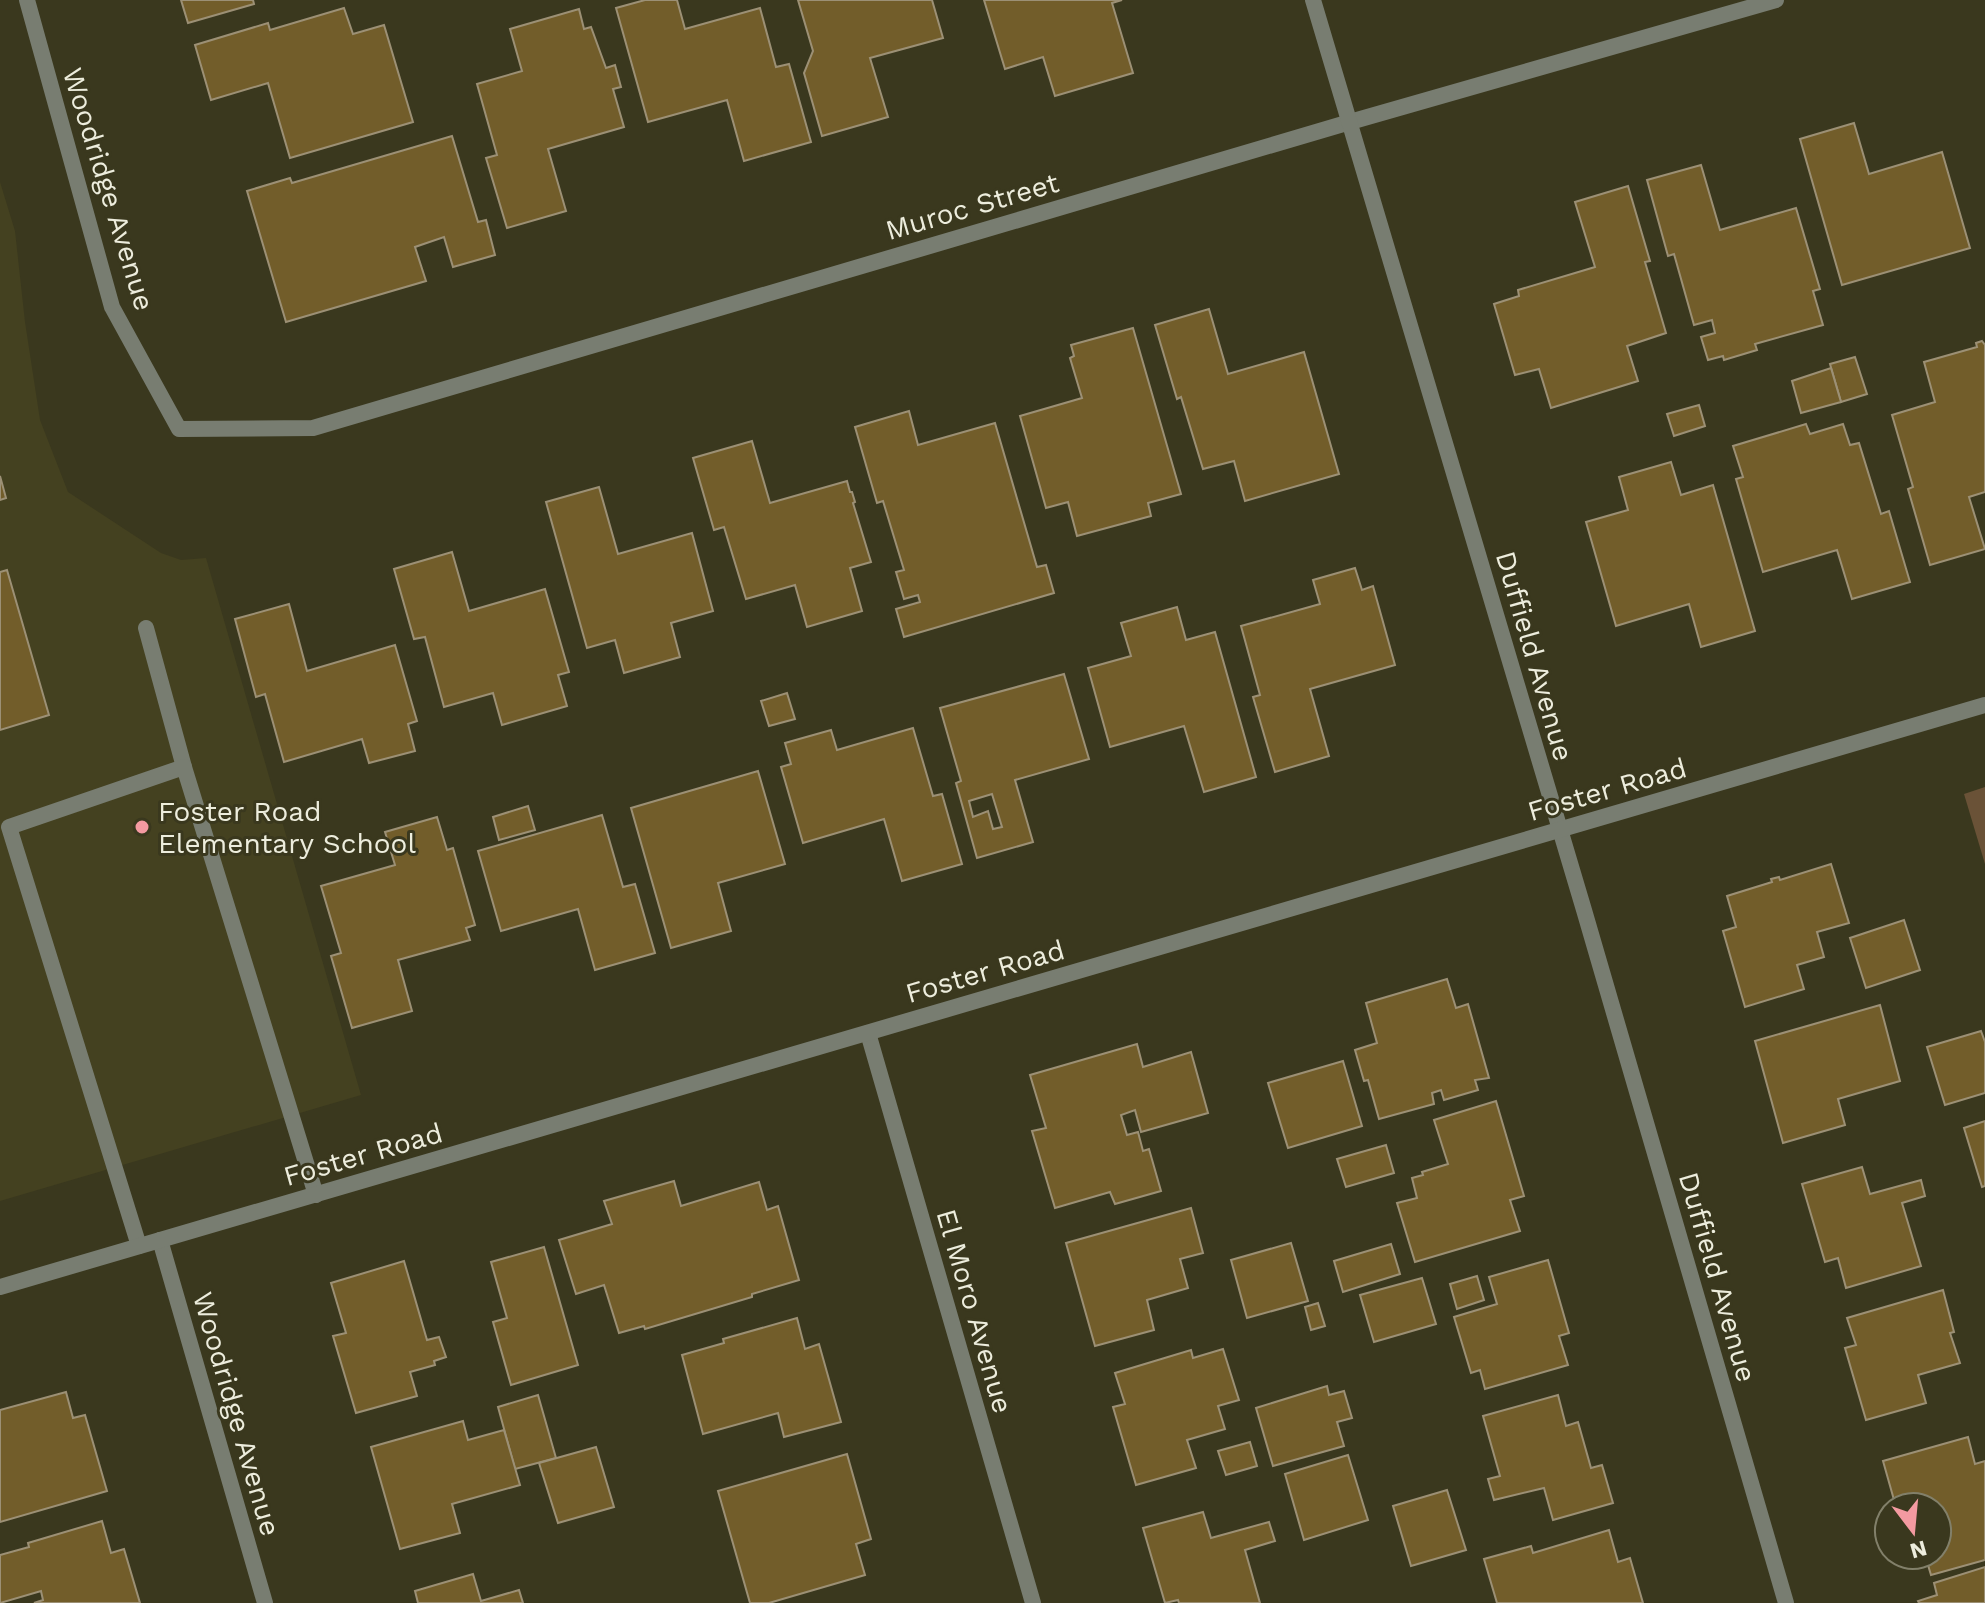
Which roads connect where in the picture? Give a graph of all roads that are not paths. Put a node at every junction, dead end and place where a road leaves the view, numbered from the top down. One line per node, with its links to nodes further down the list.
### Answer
1 (27, 0): 5 (street, Woodridge Avenue)
2 (1313, 0): 4 (street, Duffield Avenue)
3 (1776, 0): 4 (street, Muroc Street)
4 (1350, 122): 5 (street, Muroc Street); 9 (street, Duffield Avenue)
5 (179, 429)
6 (146, 628): 8 (street)
7 (1985, 705): 9 (street, Foster Road)
8 (184, 767): 11 (street); 13 (street)
9 (1559, 830): 10 (street, Foster Road); 17 (street, Duffield Avenue)
10 (868, 1033): 11 (street, Foster Road); 16 (street, El Moro Avenue)
11 (316, 1195): 12 (street, Foster Road)
12 (160, 1240): 13 (street, Foster Road); 15 (street, Woodridge Avenue)
13 (139, 1246): 14 (street, Foster Road)
14 (0, 1287)
15 (265, 1603)
16 (1033, 1603)
17 (1786, 1603)

